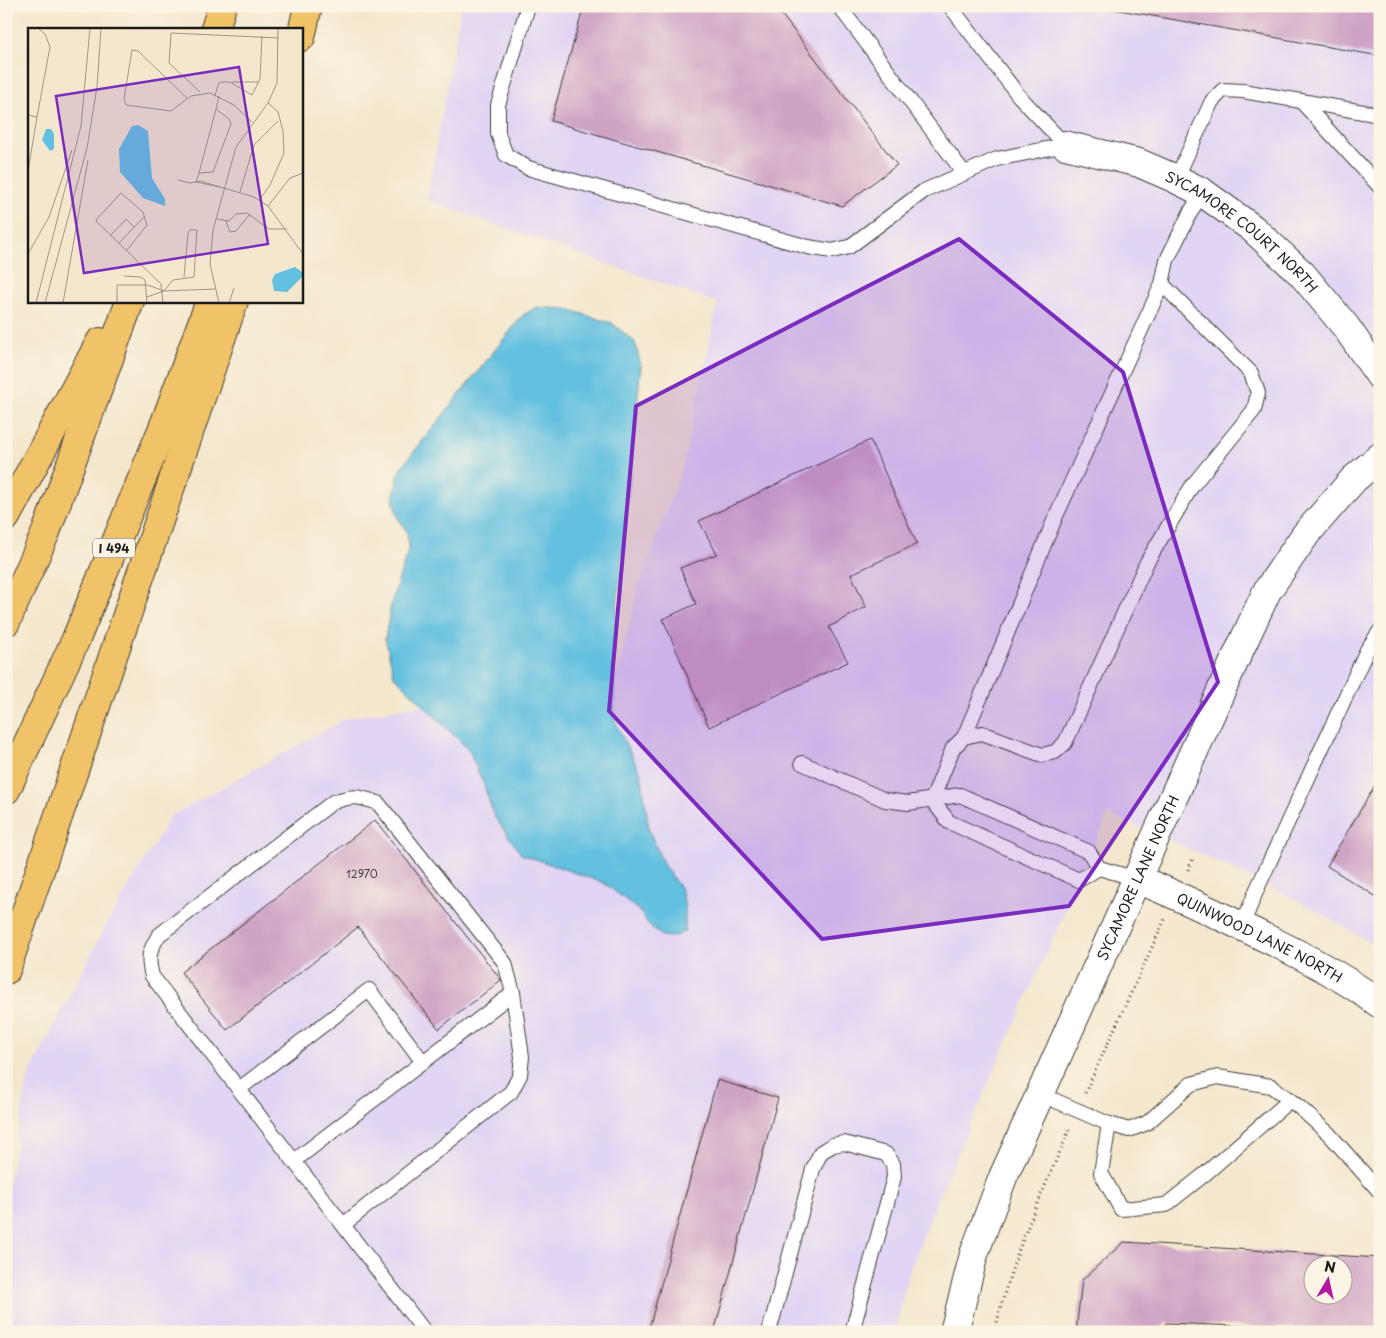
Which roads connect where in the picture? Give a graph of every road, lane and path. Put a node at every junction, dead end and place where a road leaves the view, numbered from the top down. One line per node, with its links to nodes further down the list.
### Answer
1 (222, 6): 6 (highway)
2 (307, 6): 7 (highway); 8 (highway)
3 (528, 6): 12 (lane)
4 (839, 6): 12 (lane)
5 (950, 6): 11 (lane)
6 (215, 28)
7 (299, 28)
8 (302, 32)
9 (1301, 101): 10 (lane); 13 (lane); 14 (lane)
10 (1380, 115)
11 (1065, 145): 12 (lane); 13 (street, SYCAMORE COURT NORTH)
12 (964, 173)
13 (1176, 179): 15 (street, SYCAMORE COURT NORTH)
14 (1380, 187)
15 (1202, 192): 16 (lane); 21 (street, SYCAMORE COURT NORTH)
16 (1162, 284): 26 (lane); 26 (lane)
17 (121, 302): 23 (highway)
18 (130, 302): 24 (highway)
19 (210, 302): 28 (highway, I 494)
20 (234, 302): 33 (highway)
21 (1380, 376)
22 (1380, 457): 31 (street, SYCAMORE LANE NORTH)
23 (6, 517)
24 (6, 622)
25 (1380, 631): 32 (lane)
26 (964, 737): 29 (lane)
27 (802, 763): 29 (lane)
28 (6, 790)
29 (932, 800): 30 (lane); 30 (lane)
30 (1099, 868): 31 (lane)
31 (1137, 879): 32 (street, QUINWOOD LANE NORTH); 38 (street, SYCAMORE LANE NORTH)
32 (1242, 926): 35 (street, QUINWOOD LANE NORTH)
33 (6, 970)
34 (513, 993): 36 (lane); 37 (lane); 43 (lane)
35 (1379, 1003)
36 (423, 1062): 37 (lane); 41 (lane)
37 (239, 1089): 41 (lane)
38 (1040, 1094): 40 (lane); 47 (street, SYCAMORE LANE NORTH)
39 (1290, 1100): 40 (lane); 40 (lane); 42 (lane)
40 (1109, 1124)
41 (294, 1161): 43 (lane)
42 (1380, 1192)
43 (343, 1225): 44 (lane)
44 (425, 1332)
45 (769, 1332): 46 (lane)
46 (852, 1332)
47 (954, 1332)

